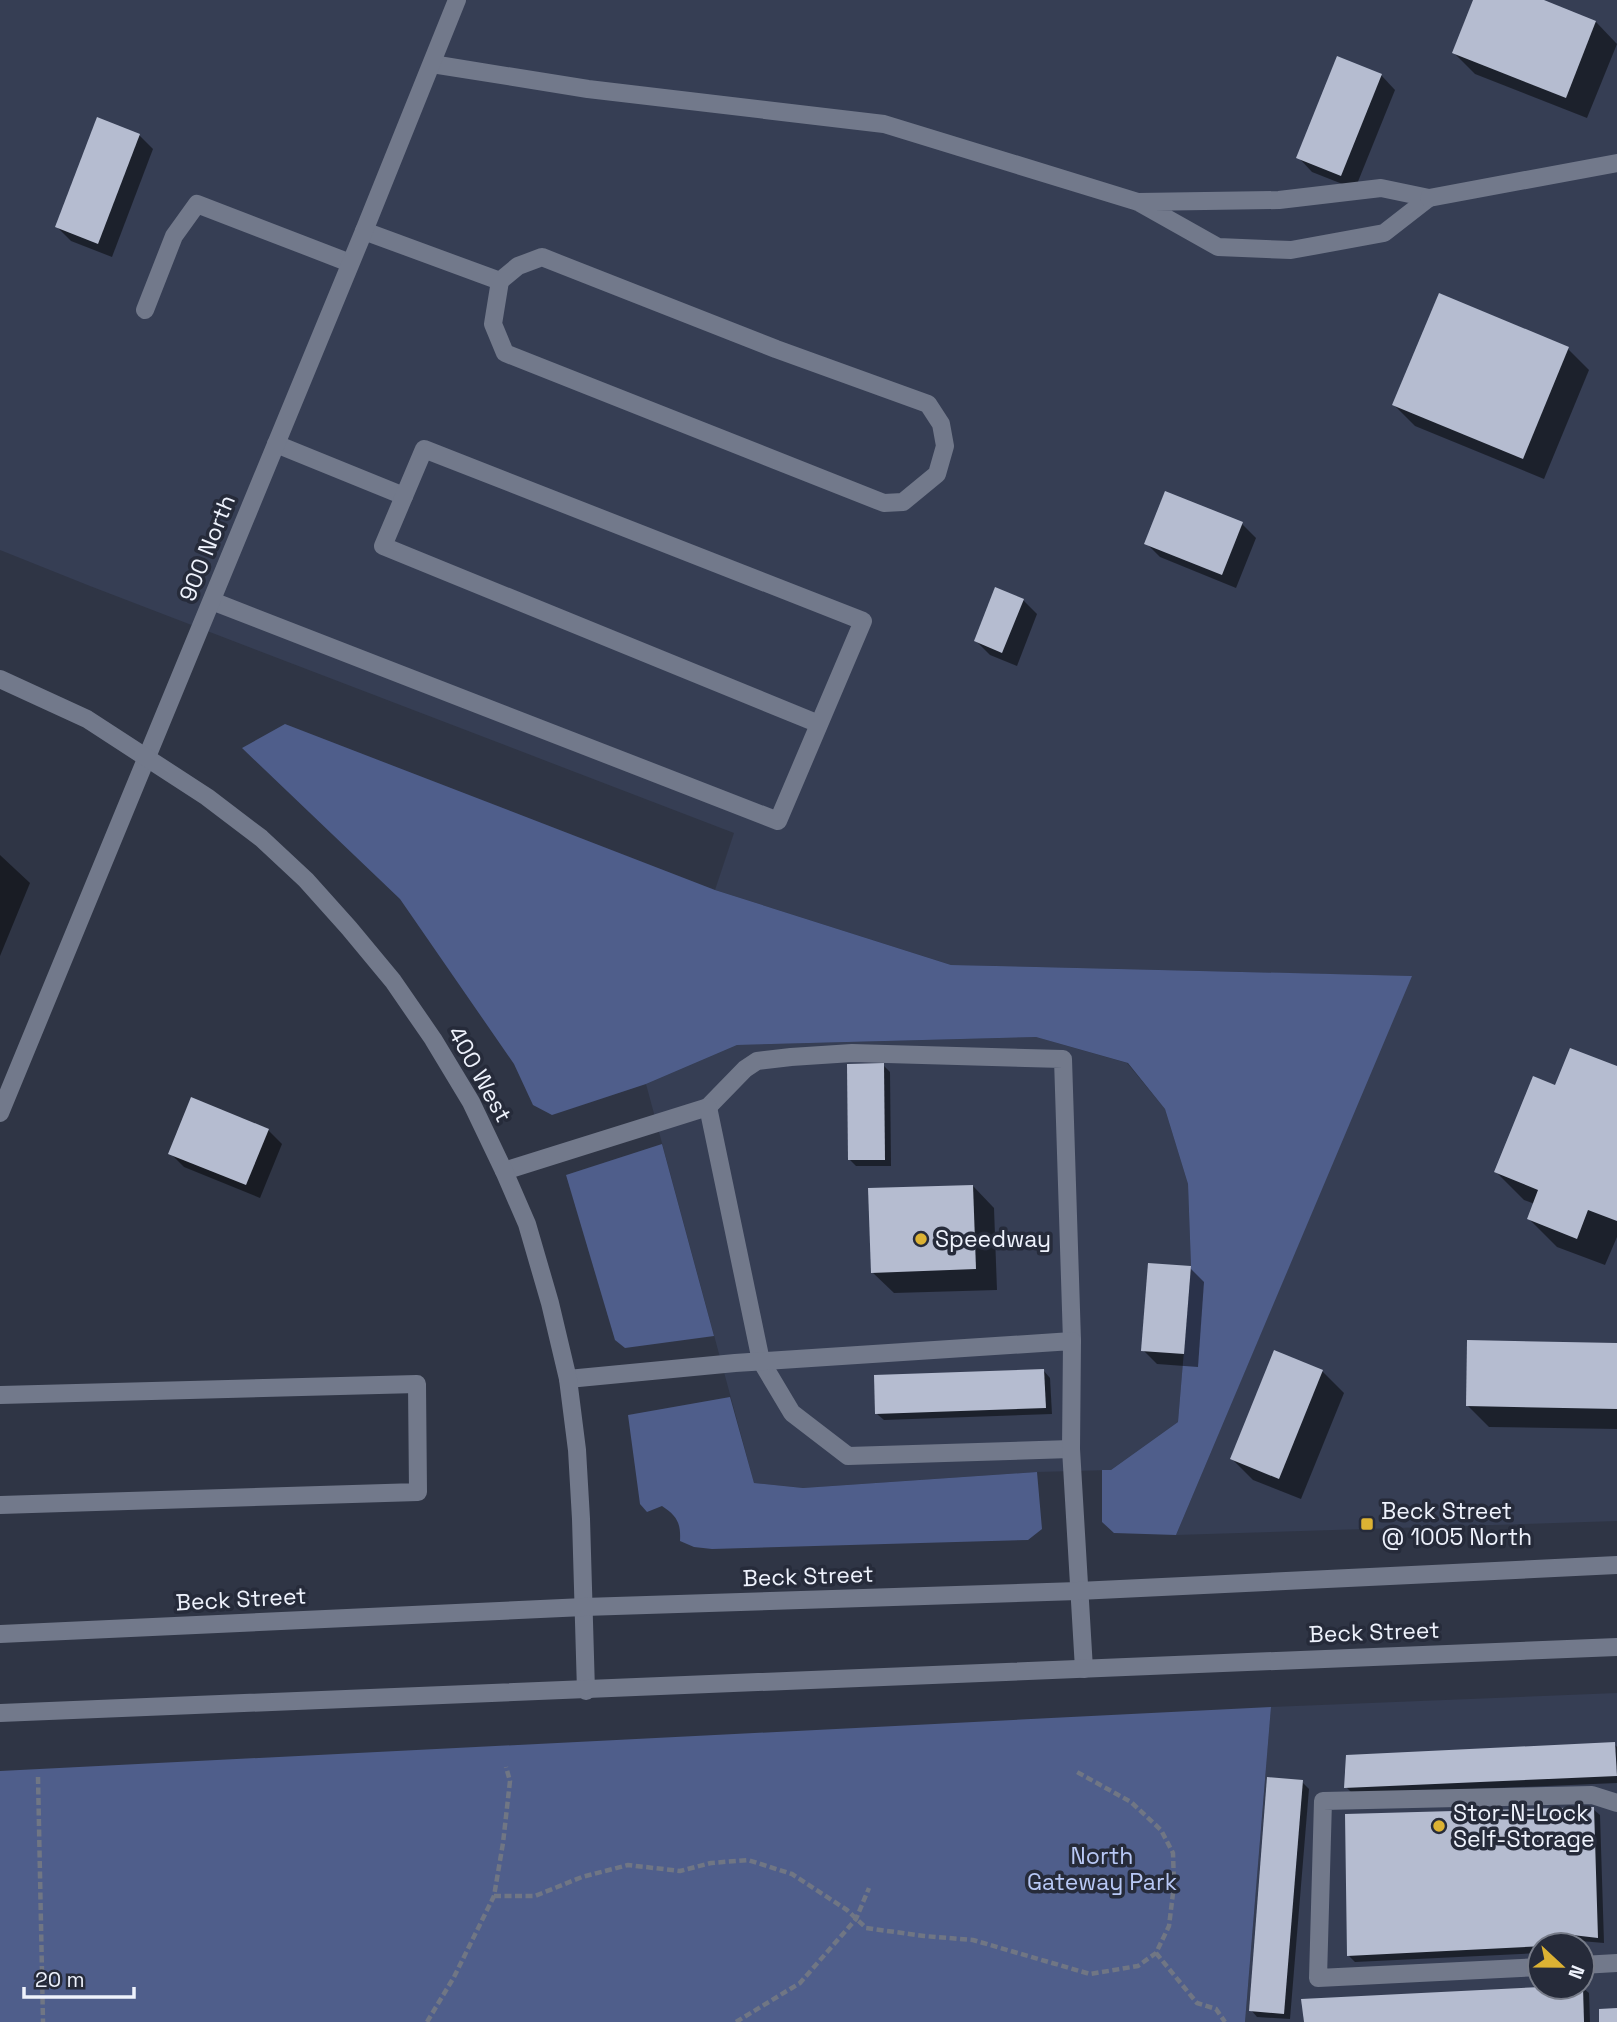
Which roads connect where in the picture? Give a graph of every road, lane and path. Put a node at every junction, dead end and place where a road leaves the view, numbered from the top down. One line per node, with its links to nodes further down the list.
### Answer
1 (457, 0): 2 (main road, 900 North)
2 (432, 64): 5 (main road); 6 (main road, 900 North)
3 (1617, 163): 4 (main road)
4 (1429, 198): 5 (main road); 5 (main road)
5 (1138, 202)
6 (364, 231): 7 (main road, 900 North); 8 (main road)
7 (350, 263): 9 (main road); 10 (main road, 900 North)
8 (500, 281): 8 (main road)
9 (145, 310)
10 (276, 444): 11 (main road); 12 (main road, 900 North)
11 (404, 496): 14 (main road); 14 (main road)
12 (212, 601): 14 (main road); 15 (main road, 900 North)
13 (0, 679): 15 (main road, 400 West)
14 (819, 724)
15 (147, 757): 17 (main road, 900 North); 18 (main road, 400 West)
16 (708, 1107): 18 (main road); 19 (main road); 20 (main road)
17 (0, 1113)
18 (504, 1171): 21 (main road, 400 West)
19 (1072, 1341): 20 (main road); 23 (main road)
20 (761, 1361): 21 (main road); 23 (main road)
21 (568, 1379): 27 (main road, 400 West)
22 (0, 1395): 24 (main road)
23 (1071, 1448): 26 (main road)
24 (0, 1505)
25 (1617, 1565): 26 (main road, Beck Street)
26 (1078, 1591): 27 (main road, Beck Street); 30 (main road)
27 (584, 1607): 28 (main road, Beck Street); 31 (main road, 400 West)
28 (0, 1634)
29 (1617, 1647): 30 (main road, Beck Street)
30 (1084, 1669): 31 (main road, Beck Street)
31 (586, 1691): 32 (main road, Beck Street)
32 (0, 1713)
33 (506, 1767): 38 (path)
34 (1077, 1772): 40 (path)
35 (38, 1777): 44 (path)
36 (1617, 1803): 43 (main road)
37 (869, 1888): 39 (path)
38 (494, 1896): 39 (path); 45 (path)
39 (856, 1919): 40 (path); 46 (path)
40 (1156, 1953): 47 (path)
41 (1617, 1963): 42 (main road)
42 (1596, 1964)
43 (1526, 1968)
44 (43, 2022)
45 (427, 2022)
46 (736, 2022)
47 (1225, 2022)

